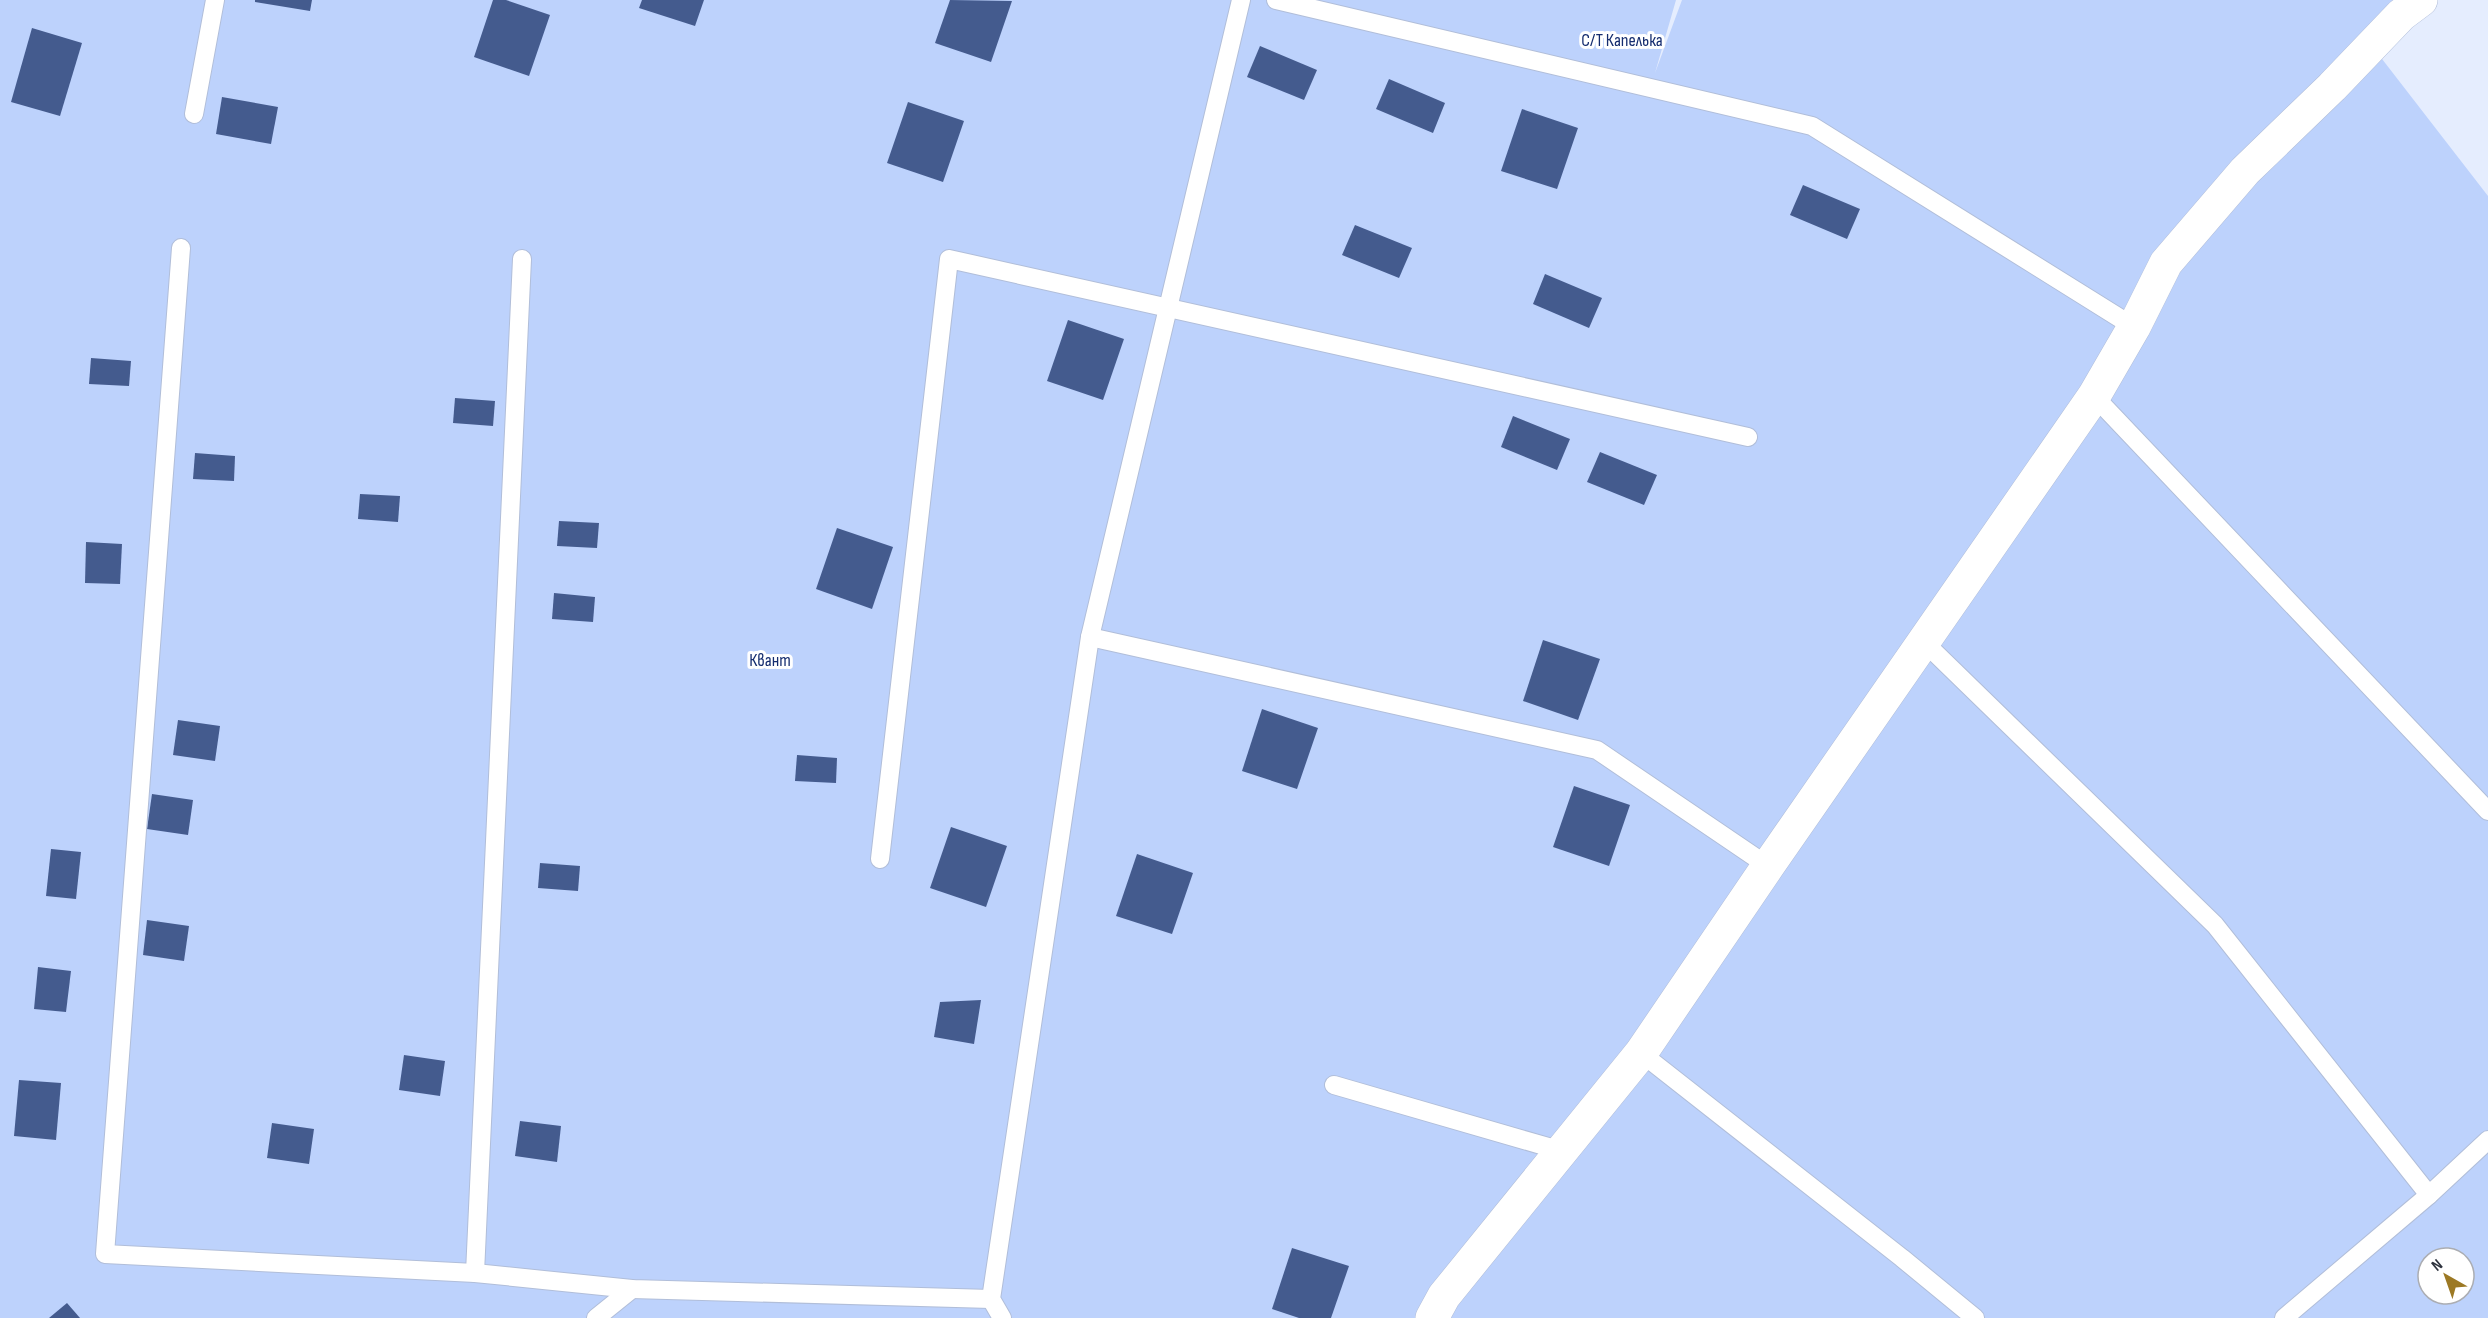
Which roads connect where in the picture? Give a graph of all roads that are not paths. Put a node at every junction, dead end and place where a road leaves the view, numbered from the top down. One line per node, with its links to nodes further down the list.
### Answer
1 (215, 0): 5 (lane)
2 (1241, 0): 8 (lane)
3 (1276, 0): 9 (lane)
4 (2421, 0): 9 (street)
5 (194, 114)
6 (181, 248): 22 (lane)
7 (522, 259): 22 (lane)
8 (1168, 307): 11 (lane); 12 (lane); 15 (lane)
9 (2134, 327): 10 (street)
10 (2094, 396): 13 (street); 14 (lane)
11 (1748, 437)
12 (1090, 637): 16 (lane); 24 (lane)
13 (1924, 642): 16 (street); 21 (lane)
14 (2488, 811)
15 (880, 859)
16 (1768, 866): 17 (street)
17 (1641, 1053): 20 (street); 28 (lane)
18 (1334, 1084): 20 (lane)
19 (2488, 1140): 21 (lane)
20 (1562, 1151): 27 (street)
21 (2429, 1195): 29 (lane)
22 (475, 1273): 23 (lane)
23 (632, 1289): 24 (lane); 25 (lane)
24 (991, 1299): 26 (lane)
25 (596, 1318)
26 (1002, 1318)
27 (1432, 1318)
28 (1975, 1318)
29 (2284, 1318)

